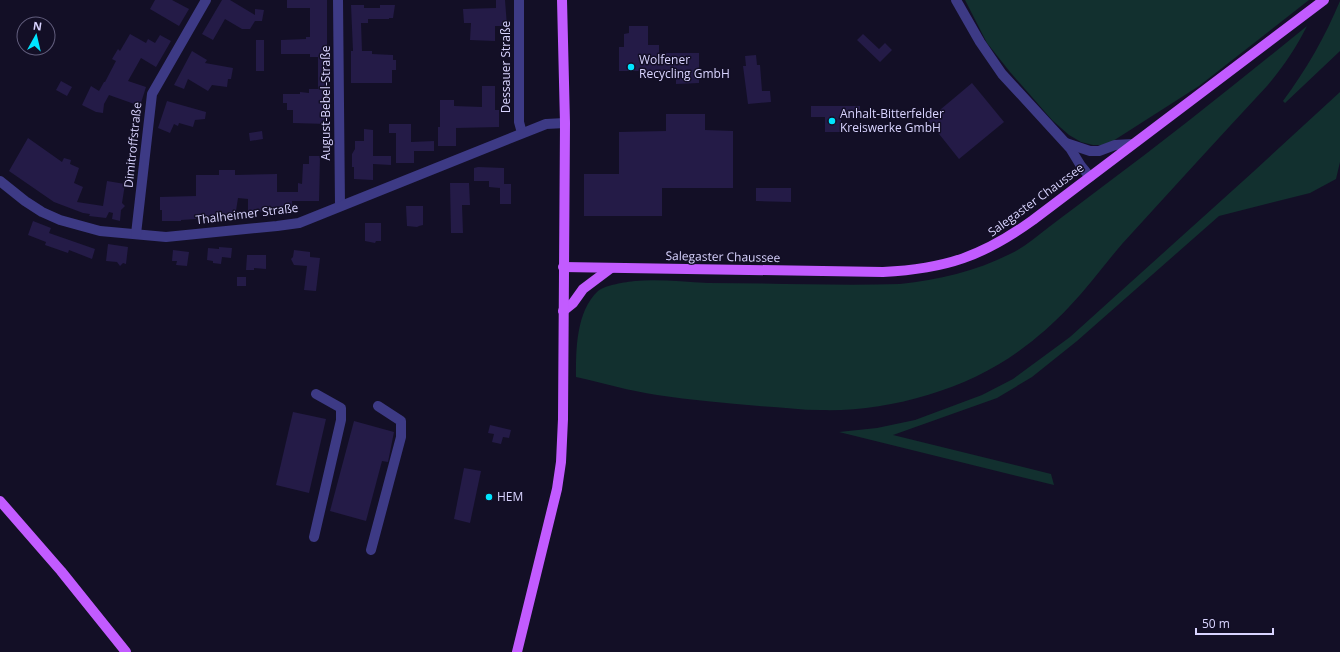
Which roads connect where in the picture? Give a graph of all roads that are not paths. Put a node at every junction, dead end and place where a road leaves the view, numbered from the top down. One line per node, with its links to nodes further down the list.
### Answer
1 (206, 0): 14 (street, Dimitroffstraße)
2 (338, 0): 13 (street, August-Bebel-Straße)
3 (519, 0): 8 (street, Dessauer Straße)
4 (562, 0): 7 (main road)
5 (956, 0): 9 (street)
6 (1324, 0): 10 (main road, Salegaster Chaussee)
7 (565, 123): 8 (street, Thalheimer Straße); 15 (main road)
8 (522, 133): 13 (street, Thalheimer Straße)
9 (1065, 142): 10 (street); 11 (street)
10 (1132, 144): 11 (main road, Salegaster Chaussee)
11 (1090, 177): 16 (main road, Salegaster Chaussee)
12 (0, 182): 14 (street, Thalheimer Straße)
13 (340, 206): 14 (street, Thalheimer Straße)
14 (136, 234)
15 (564, 268): 16 (main road, Salegaster Chaussee); 17 (main road)
16 (611, 268): 17 (main road)
17 (563, 310): 24 (main road)
18 (316, 394): 21 (street)
19 (378, 406): 22 (street)
20 (0, 501): 23 (main road)
21 (314, 537)
22 (371, 550)
23 (126, 652)
24 (517, 652)

